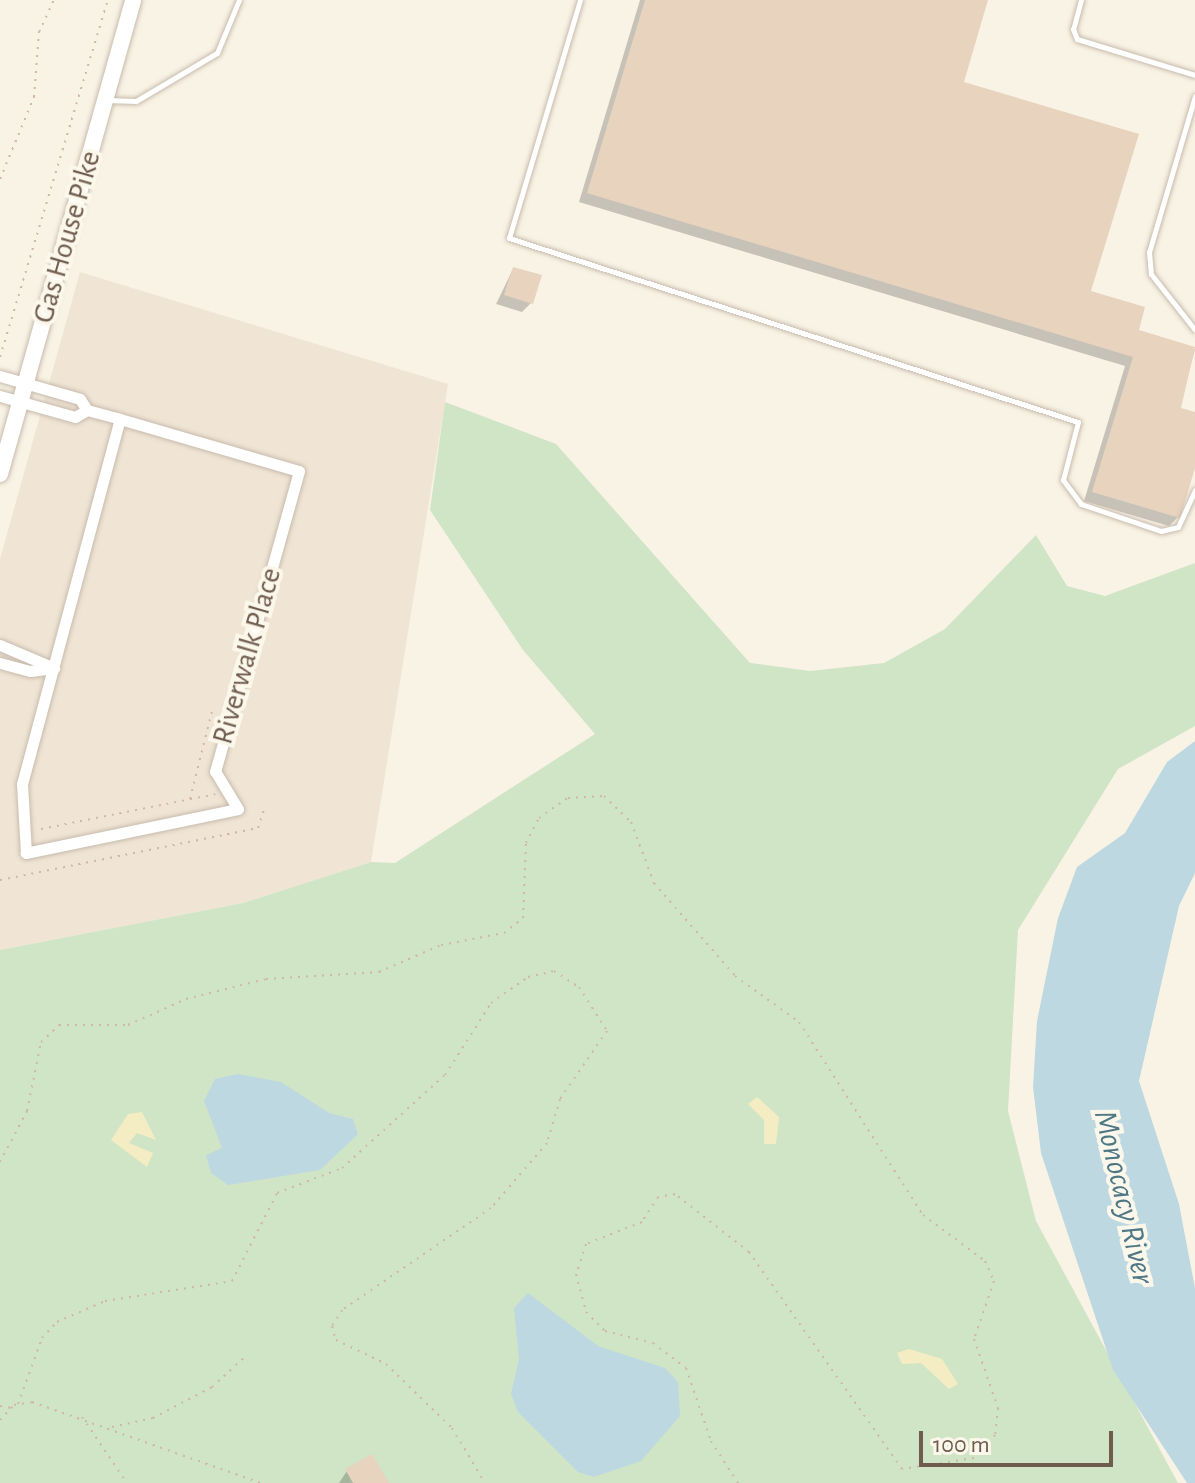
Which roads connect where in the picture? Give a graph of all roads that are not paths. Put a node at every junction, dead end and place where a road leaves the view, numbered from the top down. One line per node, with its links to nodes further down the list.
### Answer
1 (133, 0): 7 (main road, Gas House Pike)
2 (239, 0): 7 (lane)
3 (580, 0): 16 (lane)
4 (1081, 0): 5 (lane)
5 (1195, 75)
6 (1195, 96): 8 (lane)
7 (106, 100): 10 (main road, Gas House Pike)
8 (1195, 330)
9 (0, 376): 10 (street, Riverwalk Place)
10 (25, 383): 12 (main road, Gas House Pike); 13 (street, Riverwalk Place)
11 (0, 396): 12 (street, Riverwalk Place)
12 (20, 402): 13 (street, Riverwalk Place); 15 (main road, Gas House Pike)
13 (87, 410): 14 (street, Riverwalk Place)
14 (120, 419): 19 (street, Riverwalk Place); 19 (street, Riverwalk Place)
15 (0, 474)
16 (1195, 490)
17 (0, 645): 19 (street)
18 (0, 663): 19 (street)
19 (54, 668)

